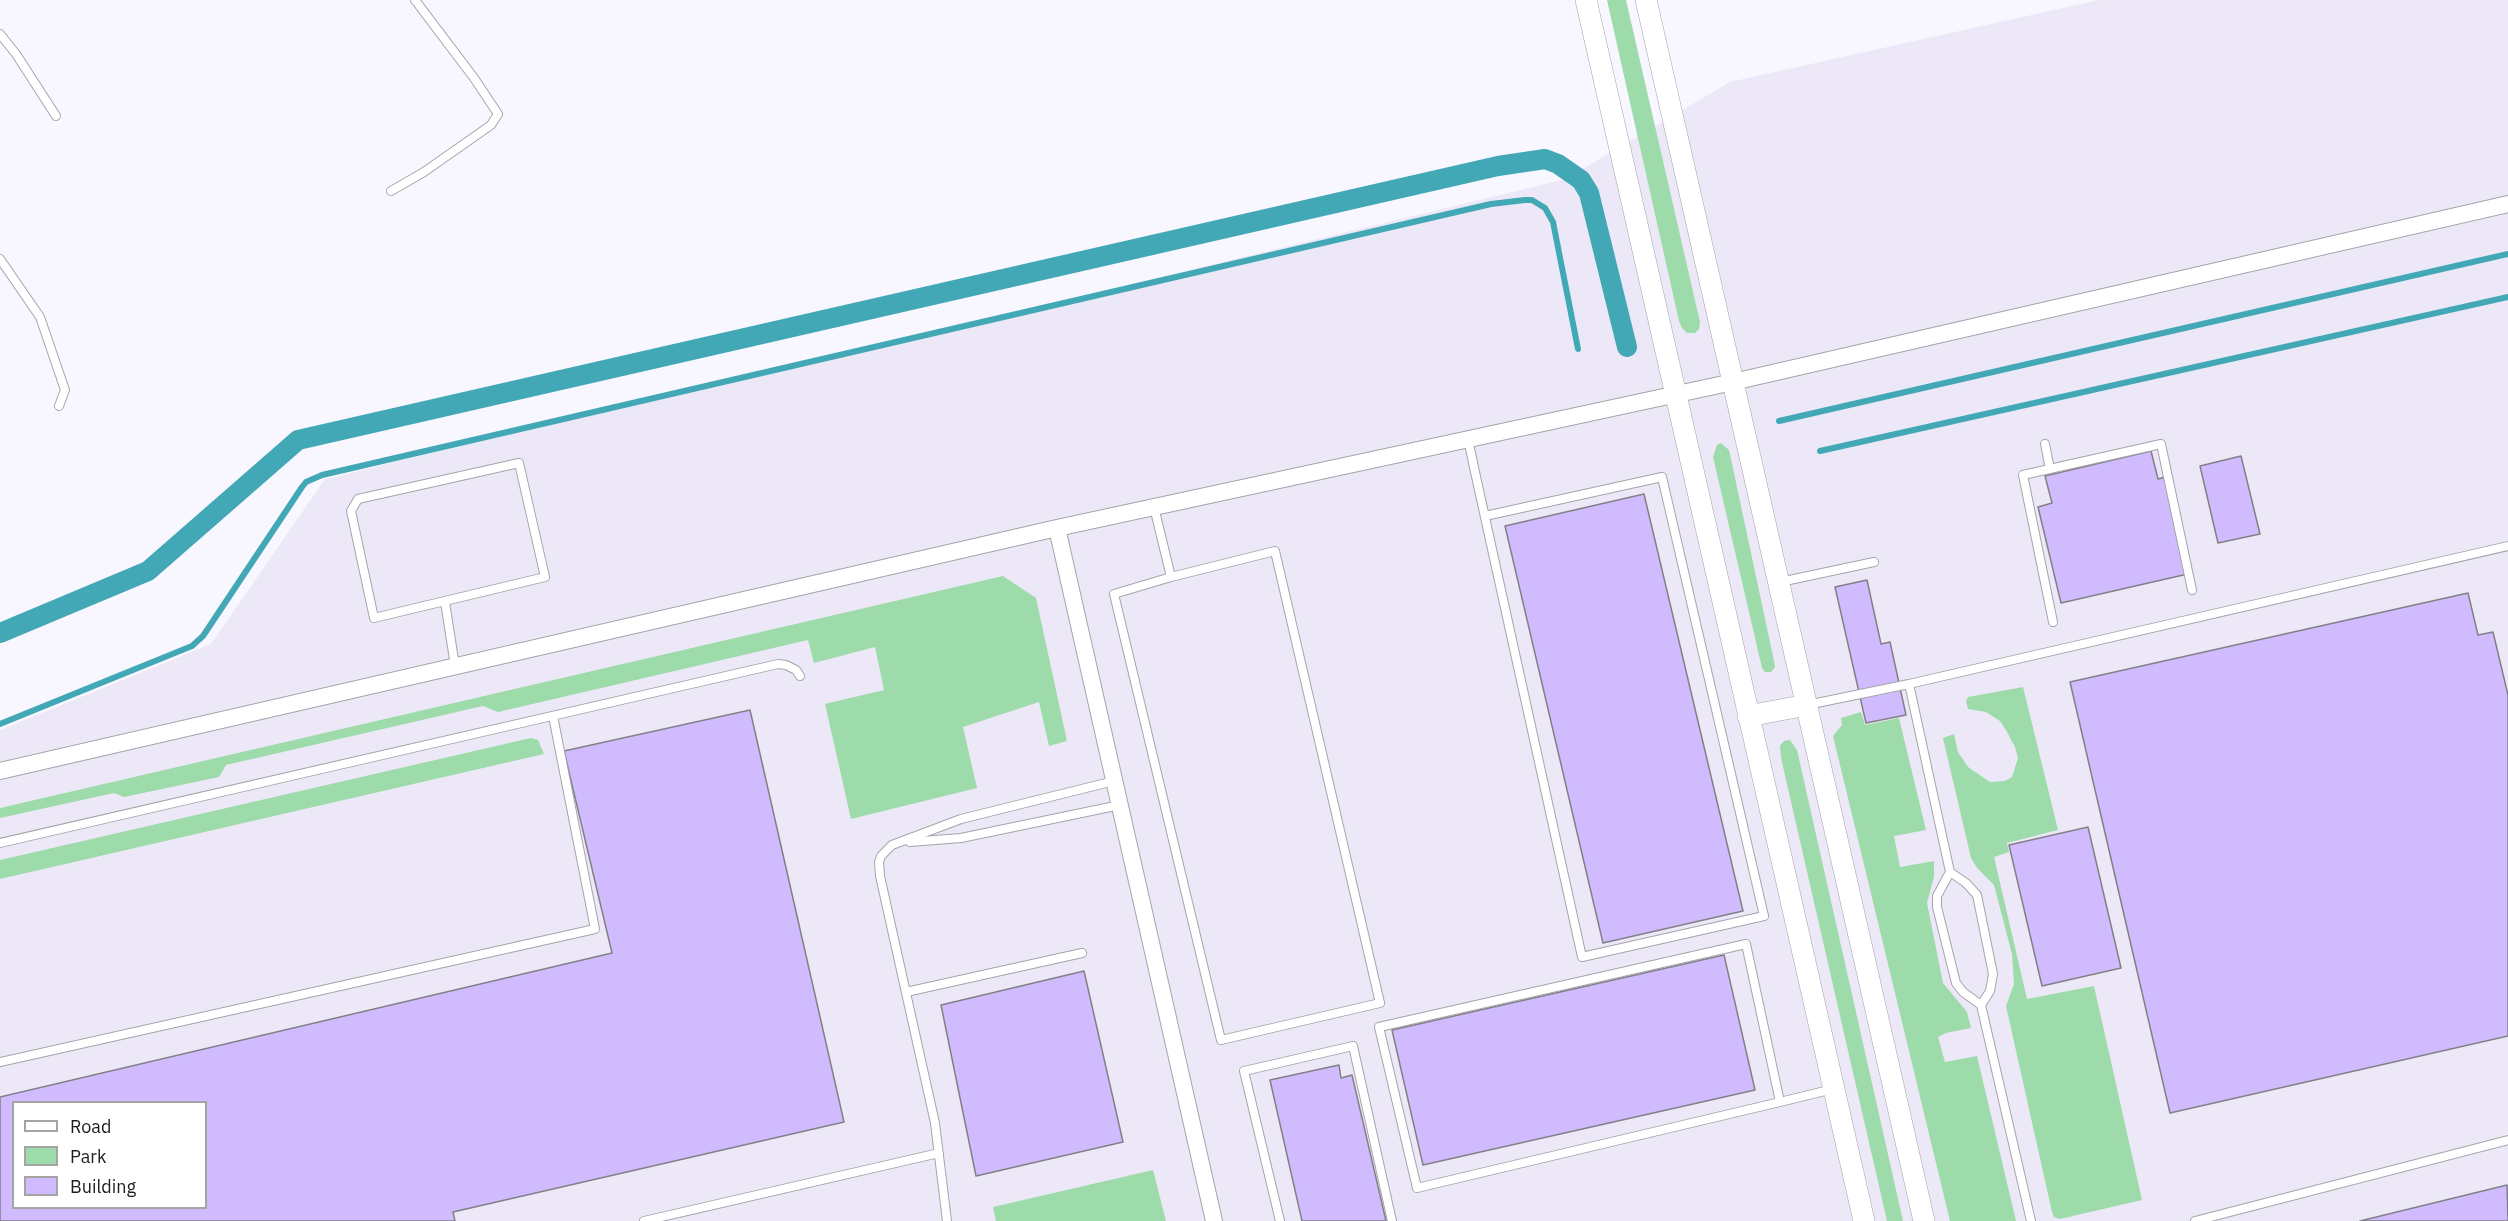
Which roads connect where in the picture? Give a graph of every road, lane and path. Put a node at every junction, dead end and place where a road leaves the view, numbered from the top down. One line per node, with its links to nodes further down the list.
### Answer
1 (415, 0): 6 (lane)
2 (1586, 0): 10 (street)
3 (1646, 0): 9 (street)
4 (0, 34): 5 (lane)
5 (56, 116)
6 (391, 191)
7 (2508, 204): 9 (street)
8 (0, 259): 11 (lane)
9 (1733, 382): 10 (street); 21 (street)
10 (1674, 394): 12 (street); 30 (street)
11 (60, 406)
12 (1468, 439): 15 (street); 16 (lane)
13 (2045, 444): 14 (lane)
14 (2050, 469): 22 (lane); 24 (lane)
15 (1154, 507): 17 (street); 20 (lane)
16 (1485, 516): 16 (lane)
17 (1057, 528): 25 (street); 32 (street)
18 (2508, 546): 27 (lane)
19 (1874, 562): 21 (lane)
20 (1171, 577): 20 (lane)
21 (1779, 583): 28 (street)
22 (2192, 590)
23 (445, 602): 23 (lane); 25 (lane)
24 (2053, 622)
25 (455, 666): 31 (street)
26 (800, 676): 29 (lane)
27 (1909, 684): 28 (lane); 36 (lane)
28 (1807, 705): 30 (street); 51 (street)
29 (553, 716): 34 (lane); 40 (lane)
30 (1748, 716): 41 (street)
31 (0, 771)
32 (1114, 781): 33 (street); 35 (lane)
33 (1120, 805): 35 (lane); 47 (street)
34 (0, 843)
35 (898, 843): 38 (lane)
36 (1950, 872): 39 (lane); 39 (lane)
37 (1082, 953): 38 (lane)
38 (906, 992): 44 (lane)
39 (1981, 1005): 52 (lane)
40 (0, 1062)
41 (1834, 1089): 42 (lane); 50 (street)
42 (1780, 1102): 42 (lane)
43 (2508, 1140): 53 (lane)
44 (939, 1154): 45 (lane); 46 (lane)
45 (644, 1221)
46 (947, 1221)
47 (1214, 1221)
48 (1280, 1221): 49 (lane)
49 (1392, 1221)
50 (1864, 1221)
51 (1924, 1221)
52 (2031, 1221)
53 (2195, 1221)

